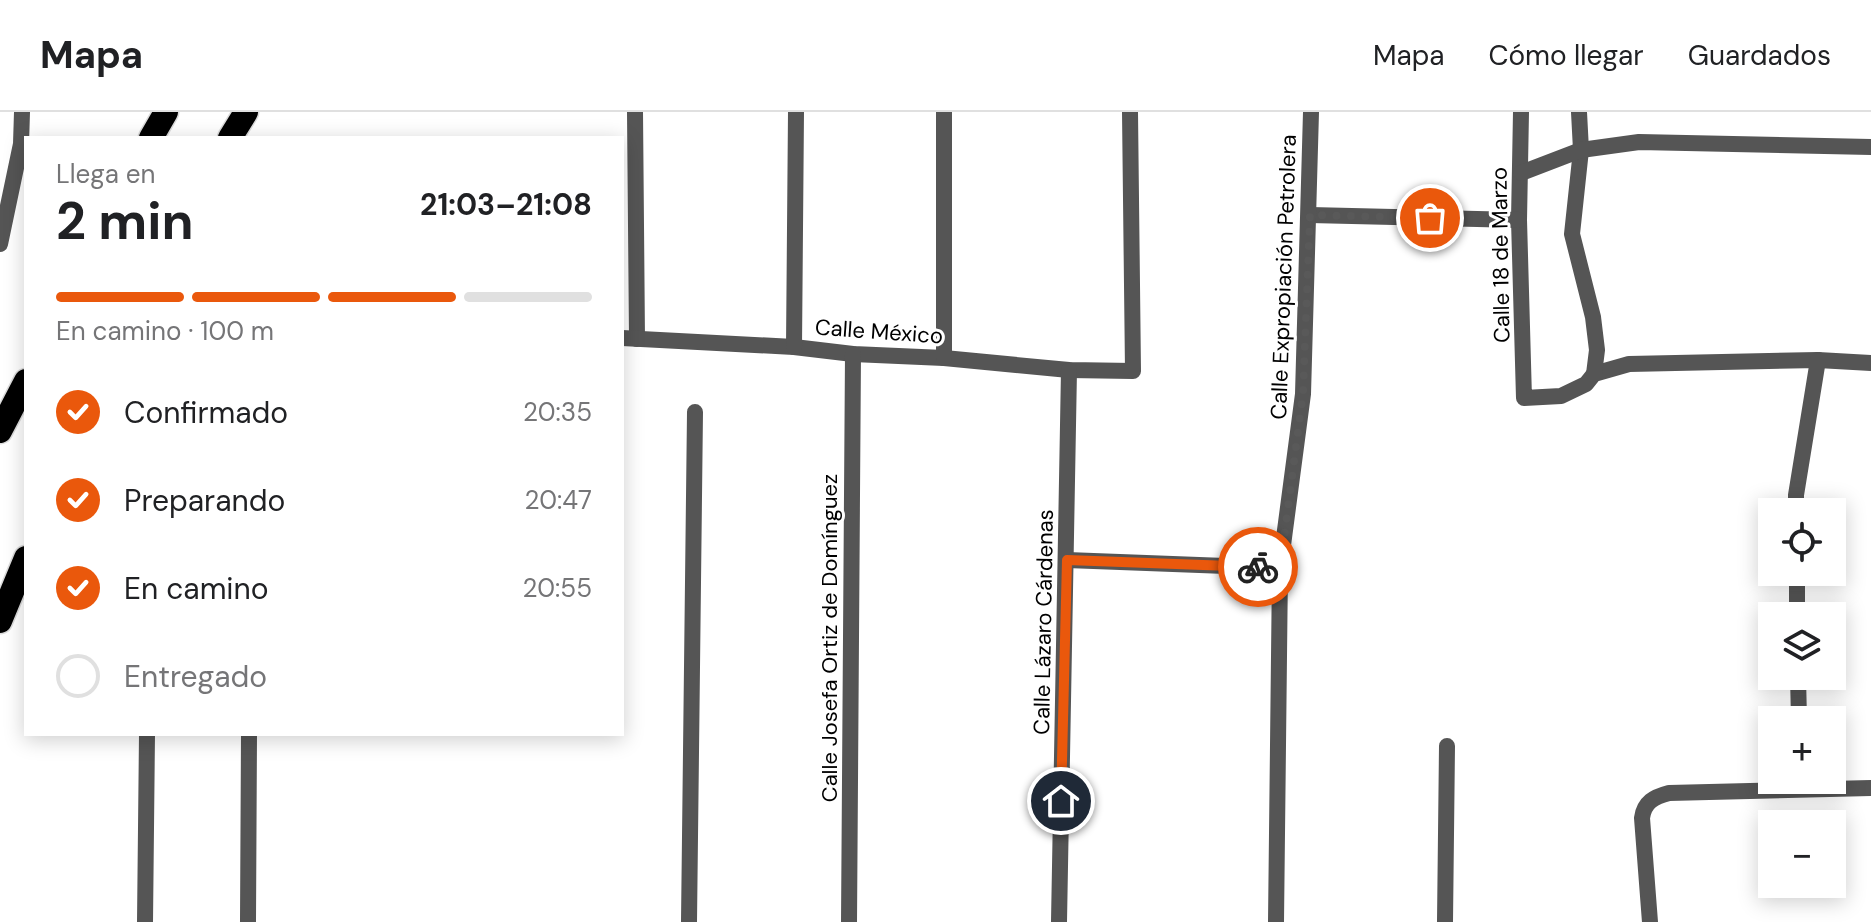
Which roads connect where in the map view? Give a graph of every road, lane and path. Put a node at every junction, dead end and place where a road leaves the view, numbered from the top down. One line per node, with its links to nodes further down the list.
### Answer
1 (22, 112): 18 (street)
2 (166, 112): 11 (highway)
3 (246, 112): 12 (highway)
4 (635, 112): 19 (street)
5 (796, 112): 20 (street)
6 (944, 112): 22 (street)
7 (1130, 112): 25 (street, Calle México)
8 (1311, 112): 16 (street, Calle Expropiación Petrolera)
9 (1521, 112): 15 (street, Calle 18 de Marzo)
10 (1579, 112): 14 (street)
11 (152, 136)
12 (231, 136)
13 (1871, 147): 14 (street)
14 (1581, 150): 15 (street); 26 (street)
15 (1521, 173): 17 (street, Calle 18 de Marzo)
16 (1310, 215): 17 (street); 33 (street, Calle Expropiación Petrolera)
17 (1519, 220): 26 (street, Calle 18 de Marzo)
18 (0, 244)
19 (630, 338): 20 (street, Calle México)
20 (794, 347): 21 (street, Calle México)
21 (853, 354): 22 (street, Calle México); 44 (street, Calle Josefa Ortiz de Domínguez)
22 (944, 358): 25 (street, Calle México)
23 (1818, 360): 24 (street); 26 (street); 30 (street)
24 (1871, 363)
25 (1069, 370): 31 (street, Calle Lázaro Cárdenas)
26 (1594, 374)
27 (24, 385): 29 (highway)
28 (695, 412): 43 (street)
29 (0, 431)
30 (1796, 498)
31 (1067, 560): 33 (street); 45 (street, Calle Lázaro Cárdenas)
32 (24, 563): 34 (highway)
33 (1280, 568): 46 (street, Calle Expropiación Petrolera)
34 (0, 621)
35 (147, 736): 41 (street)
36 (249, 736): 42 (street)
37 (1447, 746): 47 (street)
38 (1846, 787): 40 (street)
39 (1758, 788): 48 (street)
40 (1871, 788)
41 (145, 922)
42 (248, 922)
43 (689, 922)
44 (849, 922)
45 (1059, 922)
46 (1276, 922)
47 (1445, 922)
48 (1650, 922)

